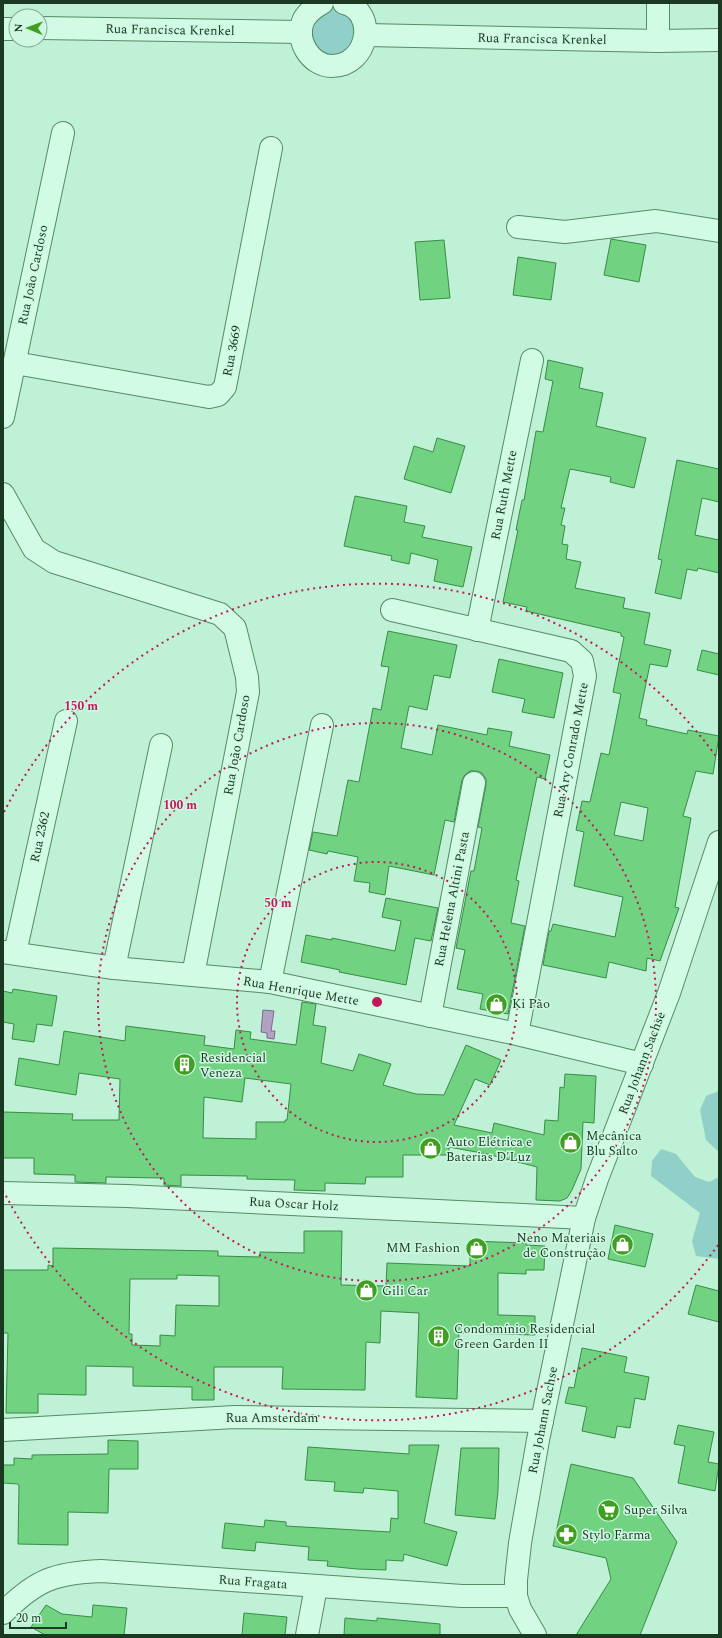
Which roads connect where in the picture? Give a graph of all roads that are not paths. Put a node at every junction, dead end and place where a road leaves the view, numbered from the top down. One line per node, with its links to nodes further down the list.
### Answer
1 (322, 3): 5 (street)
2 (344, 3): 6 (street)
3 (658, 3): 8 (street)
4 (48, 28): 5 (street, Rua Francisca Krenkel)
5 (301, 32): 6 (street)
6 (366, 35): 8 (street, Rua Francisca Krenkel)
7 (719, 40): 8 (street, Rua Francisca Krenkel)
8 (658, 41)
9 (64, 133): 14 (street, Rua João Cardoso)
10 (271, 148): 14 (street, Rua 3669)
11 (518, 227): 12 (street)
12 (719, 231)
13 (532, 360): 18 (street, Rua Ruth Mette)
14 (15, 363): 15 (street, Rua João Cardoso)
15 (3, 417)
16 (3, 494): 26 (street, Rua João Cardoso)
17 (392, 610): 18 (street, Rua Ary Conrado Mette)
18 (477, 630): 29 (street, Rua Ary Conrado Mette)
19 (66, 721): 24 (street, Rua 2362)
20 (322, 725): 27 (street)
21 (161, 745): 25 (street)
22 (474, 783): 28 (street, Rua Helena Altini Pasta)
23 (719, 842): 30 (street, Rua Johann Sachse)
24 (9, 953): 25 (street, Rua Henrique Mette)
25 (114, 968): 26 (street, Rua Henrique Mette)
26 (194, 975): 27 (street, Rua Henrique Mette)
27 (270, 982): 28 (street, Rua Henrique Mette)
28 (430, 1016): 29 (street, Rua Henrique Mette)
29 (516, 1034): 30 (street, Rua Henrique Mette)
30 (642, 1064): 32 (street, Rua Johann Sachse)
31 (3, 1193): 32 (street, Rua Oscar Holz)
32 (584, 1218): 33 (street, Rua Johann Sachse)
33 (542, 1421): 34 (street, Rua Amsterdam); 36 (street, Rua Johann Sachse)
34 (3, 1430)
35 (316, 1587): 36 (street, Rua Fragata); 37 (street, Rua Fragata); 38 (street)
36 (516, 1596): 39 (street, Rua Johann Sachse)
37 (3, 1612)
38 (307, 1635)
39 (535, 1635)

